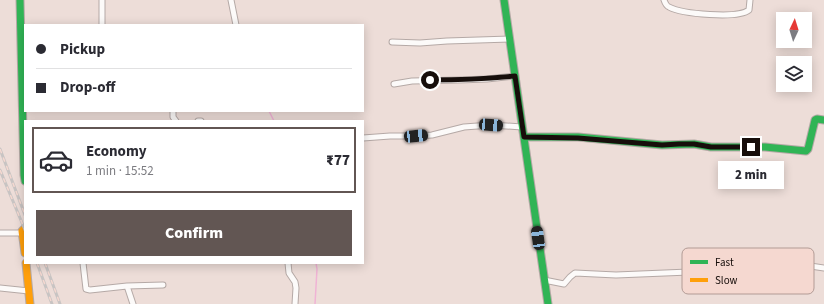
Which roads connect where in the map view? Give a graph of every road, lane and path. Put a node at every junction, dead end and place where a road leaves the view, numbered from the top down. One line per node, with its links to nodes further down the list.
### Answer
1 (20, 0): 10 (main road)
2 (102, 0): 7 (street)
3 (231, 0): 8 (street)
4 (504, 0): 9 (main road)
5 (664, 0): 6 (street)
6 (750, 0)
7 (102, 24)
8 (236, 24)
9 (510, 39): 11 (street); 12 (main road)
10 (23, 41): 14 (main road)
11 (392, 42)
12 (515, 76): 13 (street); 17 (main road)
13 (394, 84)
14 (24, 102)
15 (24, 120): 20 (main road)
16 (824, 120): 18 (main road)
17 (522, 127): 18 (main road); 19 (street)
18 (524, 137): 30 (main road)
19 (364, 138)
20 (24, 175)
21 (23, 230): 22 (street); 23 (main road)
22 (0, 232)
23 (24, 242)
24 (26, 264): 34 (main road)
25 (83, 264): 32 (street)
26 (288, 264): 37 (street)
27 (814, 267): 28 (street)
28 (824, 268)
29 (682, 272): 30 (street)
30 (544, 280): 38 (main road)
31 (163, 285): 32 (street)
32 (127, 286): 36 (street)
33 (0, 288): 34 (street)
34 (29, 291): 35 (main road)
35 (30, 304)
36 (133, 304)
37 (295, 304)
38 (548, 304)

